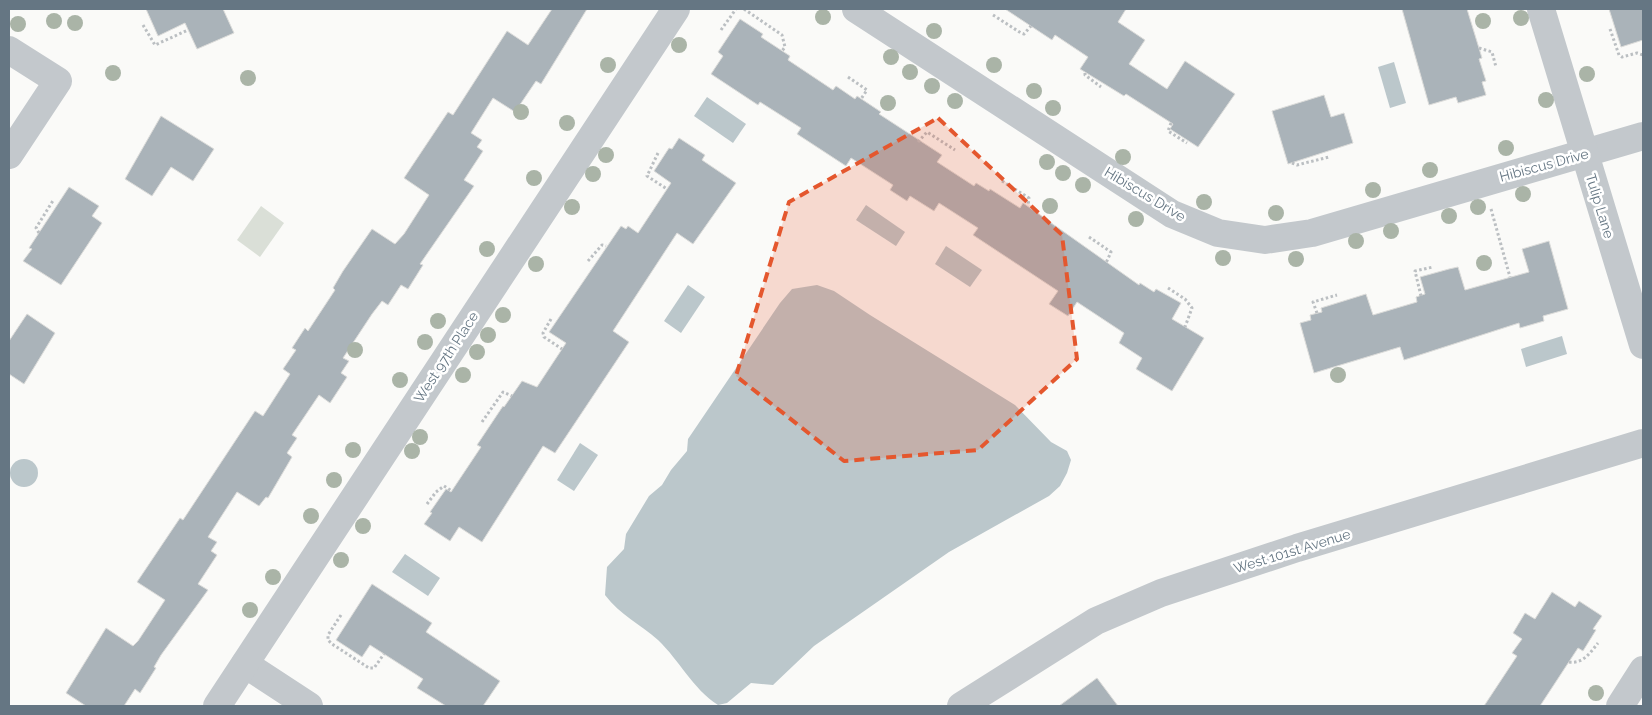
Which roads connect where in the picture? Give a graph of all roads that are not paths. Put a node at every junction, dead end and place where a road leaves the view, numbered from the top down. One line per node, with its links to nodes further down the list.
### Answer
1 (676, 9): 10 (street, West 97th Place)
2 (856, 9): 6 (street, Hibiscus Drive)
3 (1541, 9): 6 (street, Tulip Lane)
4 (9, 50): 7 (street)
5 (1643, 136): 6 (street, Hibiscus Drive)
6 (1584, 154): 8 (street, Tulip Lane)
7 (9, 155)
8 (1643, 345)
9 (1643, 443): 14 (street, West 101st Avenue)
10 (245, 664): 12 (street, West 97th Place); 13 (street)
11 (1643, 670): 15 (street)
12 (217, 706)
13 (309, 706)
14 (961, 706)
15 (1620, 706)

